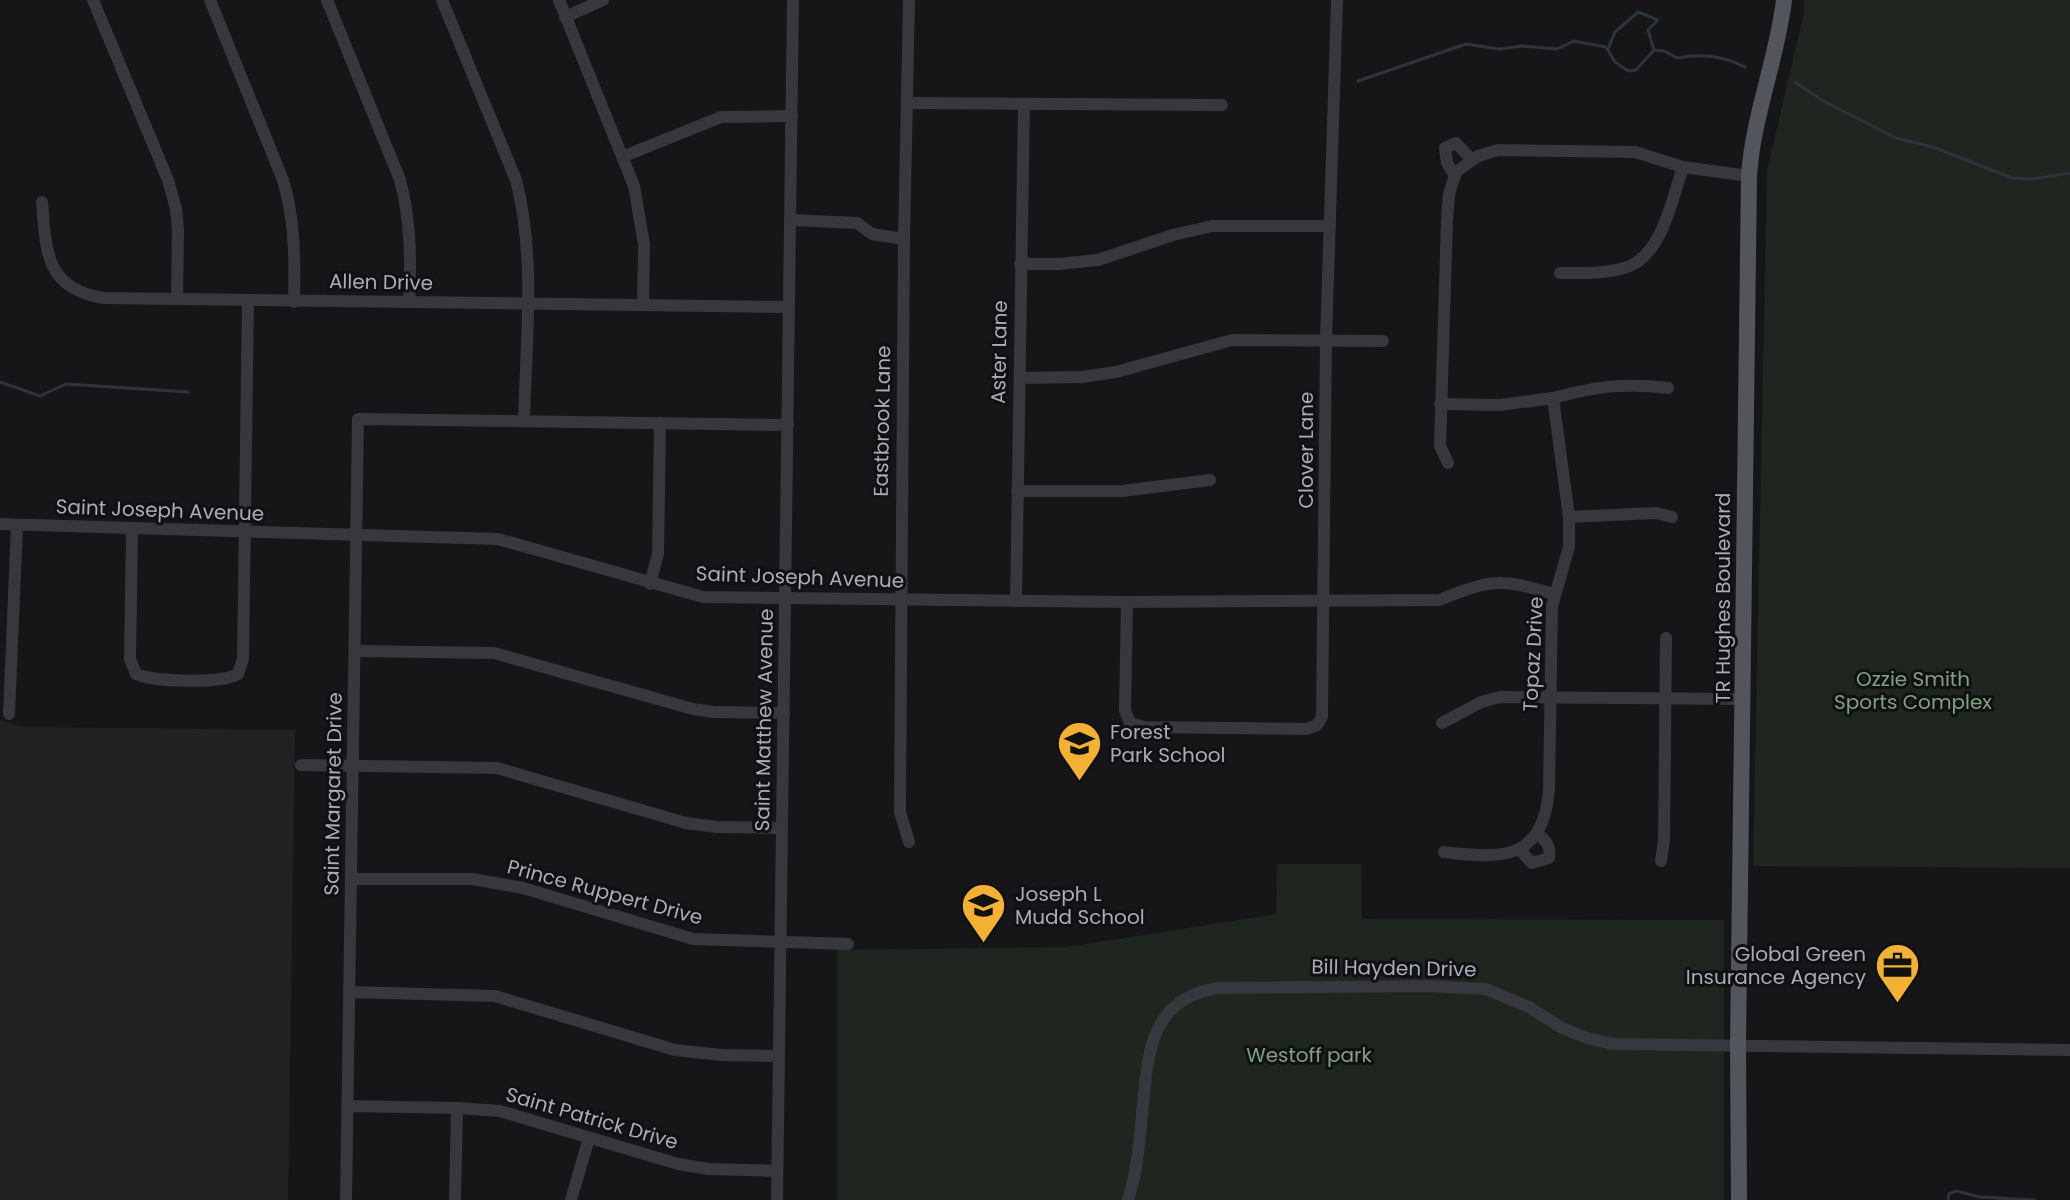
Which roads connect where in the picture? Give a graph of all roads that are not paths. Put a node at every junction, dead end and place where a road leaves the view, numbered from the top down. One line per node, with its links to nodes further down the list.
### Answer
1 (93, 0): 27 (street)
2 (210, 0): 29 (street)
3 (327, 0): 30 (street)
4 (442, 0): 31 (street)
5 (559, 0): 11 (street)
6 (603, 0): 11 (street)
7 (793, 0): 15 (street, Saint Matthew Avenue)
8 (909, 0): 12 (street, Eastbrook Lane)
9 (1337, 0): 23 (street, Clover Lane)
10 (1784, 0): 20 (main road, TR Hughes Boulevard)
11 (565, 17): 16 (street)
12 (909, 103): 13 (street); 24 (street, Eastbrook Lane)
13 (1024, 104): 14 (street); 25 (street, Aster Lane)
14 (1222, 105)
15 (792, 116): 16 (street); 22 (street, Saint Matthew Avenue)
16 (622, 157): 32 (street)
17 (1472, 160): 18 (street); 19 (street); 19 (street)
18 (1683, 167): 20 (street); 26 (street)
19 (1455, 176): 39 (street)
20 (1749, 176): 64 (main road, TR Hughes Boulevard)
21 (42, 202): 27 (street, Allen Drive)
22 (791, 220): 24 (street); 33 (street, Saint Matthew Avenue)
23 (1330, 226): 25 (street); 34 (street, Clover Lane)
24 (904, 239): 56 (street, Eastbrook Lane)
25 (1020, 264): 36 (street, Aster Lane)
26 (1560, 273)
27 (177, 299): 28 (street, Allen Drive)
28 (248, 301): 29 (street, Allen Drive); 51 (street)
29 (294, 302): 30 (street, Allen Drive)
30 (409, 302): 31 (street, Allen Drive)
31 (527, 304): 32 (street, Allen Drive); 40 (street)
32 (643, 305): 33 (street, Allen Drive)
33 (788, 307): 42 (street, Saint Matthew Avenue)
34 (1326, 340): 35 (street); 36 (street); 59 (street, Clover Lane)
35 (1383, 341)
36 (1020, 378): 45 (street, Aster Lane)
37 (1668, 388): 38 (street)
38 (1553, 398): 39 (street); 46 (street, Topaz Drive)
39 (1440, 404): 43 (street)
40 (524, 421): 41 (street); 52 (street, Saint Margaret Drive)
41 (660, 423): 42 (street); 53 (street)
42 (788, 425): 55 (street, Saint Matthew Avenue)
43 (1448, 463)
44 (1210, 480): 45 (street)
45 (1017, 491): 57 (street, Aster Lane)
46 (1569, 517): 47 (street); 54 (street, Topaz Drive)
47 (1672, 517)
48 (0, 524): 49 (street, Saint Joseph Avenue)
49 (17, 525): 50 (street, Saint Joseph Avenue); 66 (street)
50 (132, 529): 51 (street, Saint Joseph Avenue); 51 (street)
51 (244, 533): 52 (street, Saint Joseph Avenue)
52 (357, 536): 53 (street, Saint Joseph Avenue); 61 (street, Saint Margaret Drive)
53 (650, 584): 55 (street, Saint Joseph Avenue)
54 (1554, 594): 59 (street, Saint Joseph Avenue); 62 (street, Topaz Drive)
55 (786, 599): 56 (street, Saint Joseph Avenue); 65 (street, Saint Matthew Avenue)
56 (900, 601): 57 (street, Saint Joseph Avenue); 72 (street, Eastbrook Lane)
57 (1016, 601): 58 (street, Saint Joseph Avenue)
58 (1127, 602): 59 (street, Saint Joseph Avenue); 59 (street, Clover Lane)
59 (1325, 602)
60 (1666, 638): 63 (street)
61 (355, 651): 65 (street); 68 (street, Saint Margaret Drive)
62 (1549, 698): 63 (street); 67 (street); 71 (street, Topaz Drive)
63 (1666, 699): 64 (street); 75 (street)
64 (1743, 699): 80 (main road, TR Hughes Boulevard)
65 (784, 713): 70 (street, Saint Matthew Avenue)
66 (9, 714)
67 (1442, 723)
68 (353, 764): 69 (street); 70 (street); 76 (street, Saint Margaret Drive)
69 (301, 765)
70 (782, 828): 77 (street, Saint Matthew Avenue)
71 (1537, 834): 73 (street); 73 (street, Topaz Drive)
72 (909, 842)
73 (1519, 849): 74 (street, Topaz Drive)
74 (1444, 852)
75 (1661, 861)
76 (351, 879): 77 (street, Prince Ruppert Drive); 79 (street, Saint Margaret Drive)
77 (780, 942): 78 (street, Prince Ruppert Drive); 82 (street, Saint Matthew Avenue)
78 (848, 944)
79 (350, 992): 82 (street); 83 (street, Saint Margaret Drive)
80 (1738, 1045): 81 (street, Bill Hayden Drive); 91 (street, Bill Hayden Drive); 92 (main road, TR Hughes Boulevard)
81 (2070, 1050)
82 (779, 1056): 86 (street, Saint Matthew Avenue)
83 (348, 1106): 84 (street, Saint Patrick Drive); 87 (street, Saint Margaret Drive)
84 (457, 1108): 85 (street, Saint Patrick Drive); 88 (street)
85 (589, 1138): 86 (street, Saint Patrick Drive); 89 (street)
86 (777, 1171): 90 (street, Saint Matthew Avenue)
87 (346, 1200)
88 (455, 1200)
89 (571, 1200)
90 (777, 1200)
91 (1128, 1200)
92 (1739, 1200)

